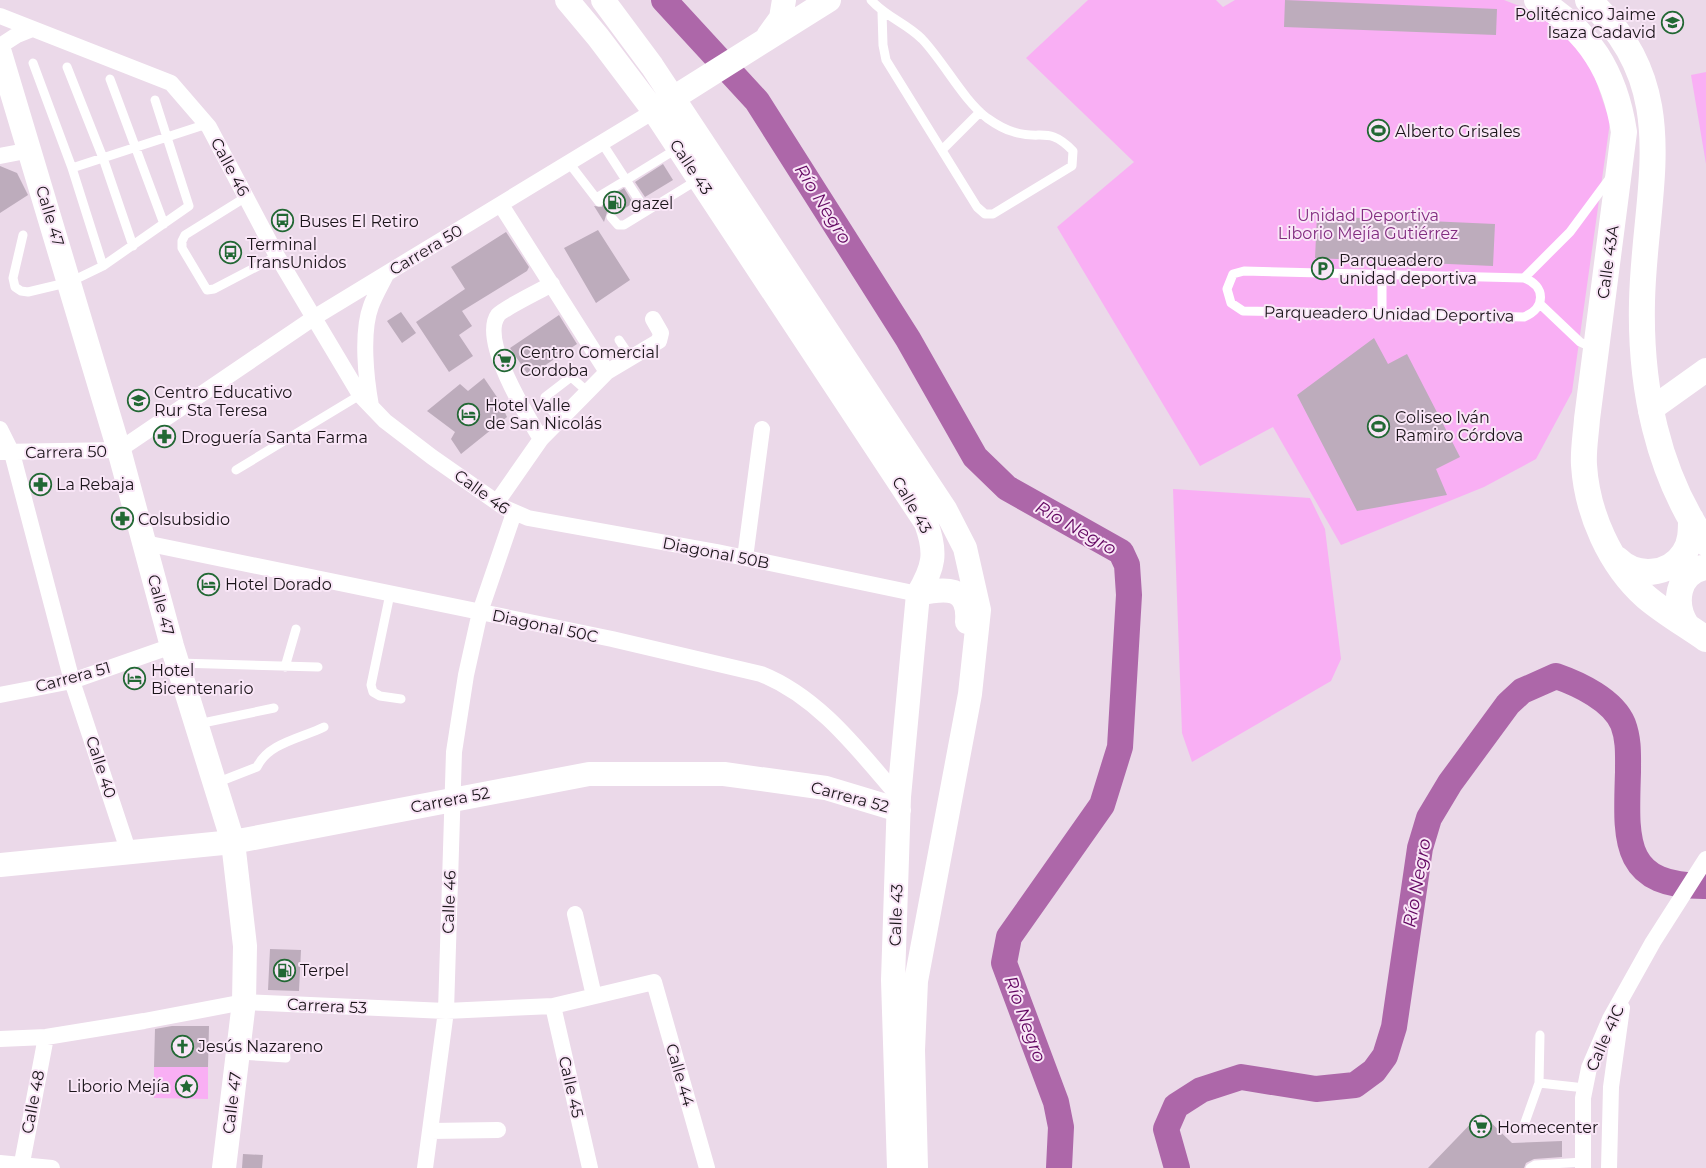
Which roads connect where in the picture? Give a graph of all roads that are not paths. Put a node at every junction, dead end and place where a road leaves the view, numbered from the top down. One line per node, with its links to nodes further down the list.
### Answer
1 (567, 0): 17 (street, Calle 43)
2 (603, 0): 17 (street, Calle 43)
3 (784, 0): 11 (street)
4 (829, 0): 11 (street, Carrera 50)
5 (871, 0): 8 (lane)
6 (1537, 0): 28 (main road, Calle 43A)
7 (1588, 0): 59 (main road)
8 (882, 12): 18 (lane); 24 (lane)
9 (0, 16): 10 (street, Calle 46)
10 (32, 29): 12 (street); 19 (street, Calle 46)
11 (761, 41): 17 (street, Carrera 50)
12 (0, 53): 25 (street, Calle 47)
13 (33, 63): 30 (lane)
14 (67, 68): 27 (lane)
15 (110, 79): 22 (lane)
16 (155, 100): 20 (lane)
17 (664, 105): 21 (street, Carrera 50); 23 (street, Calle 43); 89 (street, Calle 43)
18 (980, 112): 24 (lane); 24 (lane)
19 (207, 124): 20 (lane); 33 (street, Calle 46)
20 (168, 137): 22 (lane); 37 (lane)
21 (602, 143): 29 (street, Carrera 50); 32 (lane)
22 (135, 147): 27 (lane); 37 (lane)
23 (678, 148): 31 (street, Calle 43); 32 (lane)
24 (943, 149)
25 (31, 150): 26 (street); 45 (street, Calle 47)
26 (0, 156)
27 (103, 158): 30 (lane); 39 (lane)
28 (1621, 162): 44 (lane); 52 (main road, Calle 43A)
29 (569, 163): 32 (lane); 34 (street, Carrera 50)
30 (72, 168): 41 (lane)
31 (699, 179): 35 (lane); 76 (street, Calle 43)
32 (626, 180): 35 (lane)
33 (246, 197): 40 (street, Calle 46); 40 (lane)
34 (501, 205): 43 (street, Carrera 50); 46 (street)
35 (646, 211): 36 (lane)
36 (611, 218)
37 (164, 224): 39 (lane)
38 (23, 235): 45 (lane)
39 (133, 246): 41 (lane)
40 (277, 256): 49 (street, Calle 46)
41 (103, 266): 45 (lane)
42 (1382, 274): 44 (lane, Parqueadero Unidad Deportiva); 48 (lane); 48 (lane, Parqueadero Unidad Deportiva)
43 (386, 275): 49 (street, Carrera 50); 58 (street)
44 (1524, 278): 47 (lane)
45 (70, 282): 64 (street, Calle 47)
46 (552, 284): 55 (street); 63 (street)
47 (1540, 304): 48 (lane, Parqueadero Unidad Deportiva); 52 (lane)
48 (1382, 314)
49 (315, 317): 57 (street, Calle 46); 64 (street, Carrera 50)
50 (653, 319): 53 (street)
51 (619, 340): 53 (lane)
52 (1596, 349): 72 (main road, Calle 43A)
53 (630, 358): 55 (street)
54 (1706, 370): 59 (street)
55 (607, 372): 56 (street)
56 (588, 392): 60 (street); 60 (lane)
57 (360, 395): 58 (street, Calle 46); 66 (lane)
58 (372, 408): 67 (street, Calle 46)
59 (1650, 410): 69 (main road)
60 (560, 421): 63 (street)
61 (0, 429): 65 (street)
62 (762, 429): 73 (street)
63 (541, 439): 67 (street)
64 (120, 450): 65 (street, Carrera 50); 70 (street, Calle 47)
65 (6, 452): 83 (street, Carrera 50)
66 (236, 470)
67 (497, 502): 68 (street, Calle 46)
68 (514, 513): 73 (street, Diagonal 50B); 77 (street, Calle 46)
69 (1691, 519): 71 (main road); 72 (main road)
70 (145, 543): 75 (street, Diagonal 50C); 80 (street, Calle 47)
71 (1706, 543)
72 (1611, 553): 79 (main road, Calle 43A)
73 (745, 558): 76 (street, Diagonal 50B)
74 (1706, 567): 79 (main road)
75 (390, 594): 77 (street, Diagonal 50C); 85 (lane)
76 (918, 594): 89 (street); 92 (street, Calle 43)
77 (480, 612): 91 (street, Calle 46); 92 (street, Diagonal 50C)
78 (296, 629): 81 (lane)
79 (1697, 632)
80 (175, 654): 81 (lane); 83 (street, Carrera 51); 87 (street, Calle 47)
81 (286, 667): 82 (lane)
82 (318, 667)
83 (72, 680): 84 (street, Carrera 51); 95 (street, Calle 40)
84 (0, 695)
85 (401, 699)
86 (274, 708): 87 (lane)
87 (197, 724): 90 (street, Calle 47)
88 (324, 727): 90 (lane)
89 (957, 768): 98 (street, Calle 43)
90 (216, 783): 94 (street, Calle 47)
91 (452, 799): 92 (street, Carrera 52); 94 (street, Carrera 52); 105 (street, Calle 46)
92 (899, 804): 93 (street, Calle 43)
93 (898, 836): 98 (street); 124 (street, Calle 43)
94 (233, 842): 95 (street, Carrera 52); 103 (street, Calle 47)
95 (129, 853): 97 (street, Carrera 52)
96 (1706, 859): 102 (street, Calle 41C)
97 (0, 865)
98 (932, 894): 125 (street, Calle 43)
99 (575, 914): 101 (street)
100 (654, 982): 101 (street, Carrera 53); 123 (street, Calle 44)
101 (594, 996): 104 (street, Carrera 53)
102 (1623, 998): 112 (street, Calle 41C); 127 (street, Calle 41C)
103 (244, 1002): 105 (street, Carrera 53); 107 (street, Carrera 53); 110 (street, Calle 47)
104 (552, 1006): 105 (street, Carrera 53); 122 (street, Calle 45)
105 (446, 1011): 115 (street, Calle 46)
106 (1540, 1035): 111 (lane)
107 (46, 1037): 108 (street, Carrera 53); 118 (street, Calle 48)
108 (0, 1039)
109 (285, 1046): 110 (lane)
110 (238, 1055): 120 (street, Calle 47)
111 (1539, 1082): 112 (lane); 113 (lane)
112 (1585, 1088): 117 (street, Calle 41C)
113 (1523, 1128)
114 (498, 1130): 115 (street)
115 (430, 1131): 121 (street, Calle 46)
116 (0, 1163): 118 (street)
117 (1583, 1165): 126 (lane)
118 (21, 1167): 119 (street)
119 (52, 1168)
120 (224, 1168)
121 (425, 1168)
122 (590, 1168)
123 (707, 1168)
124 (899, 1168)
125 (916, 1168)
126 (1530, 1168)
127 (1609, 1168)

